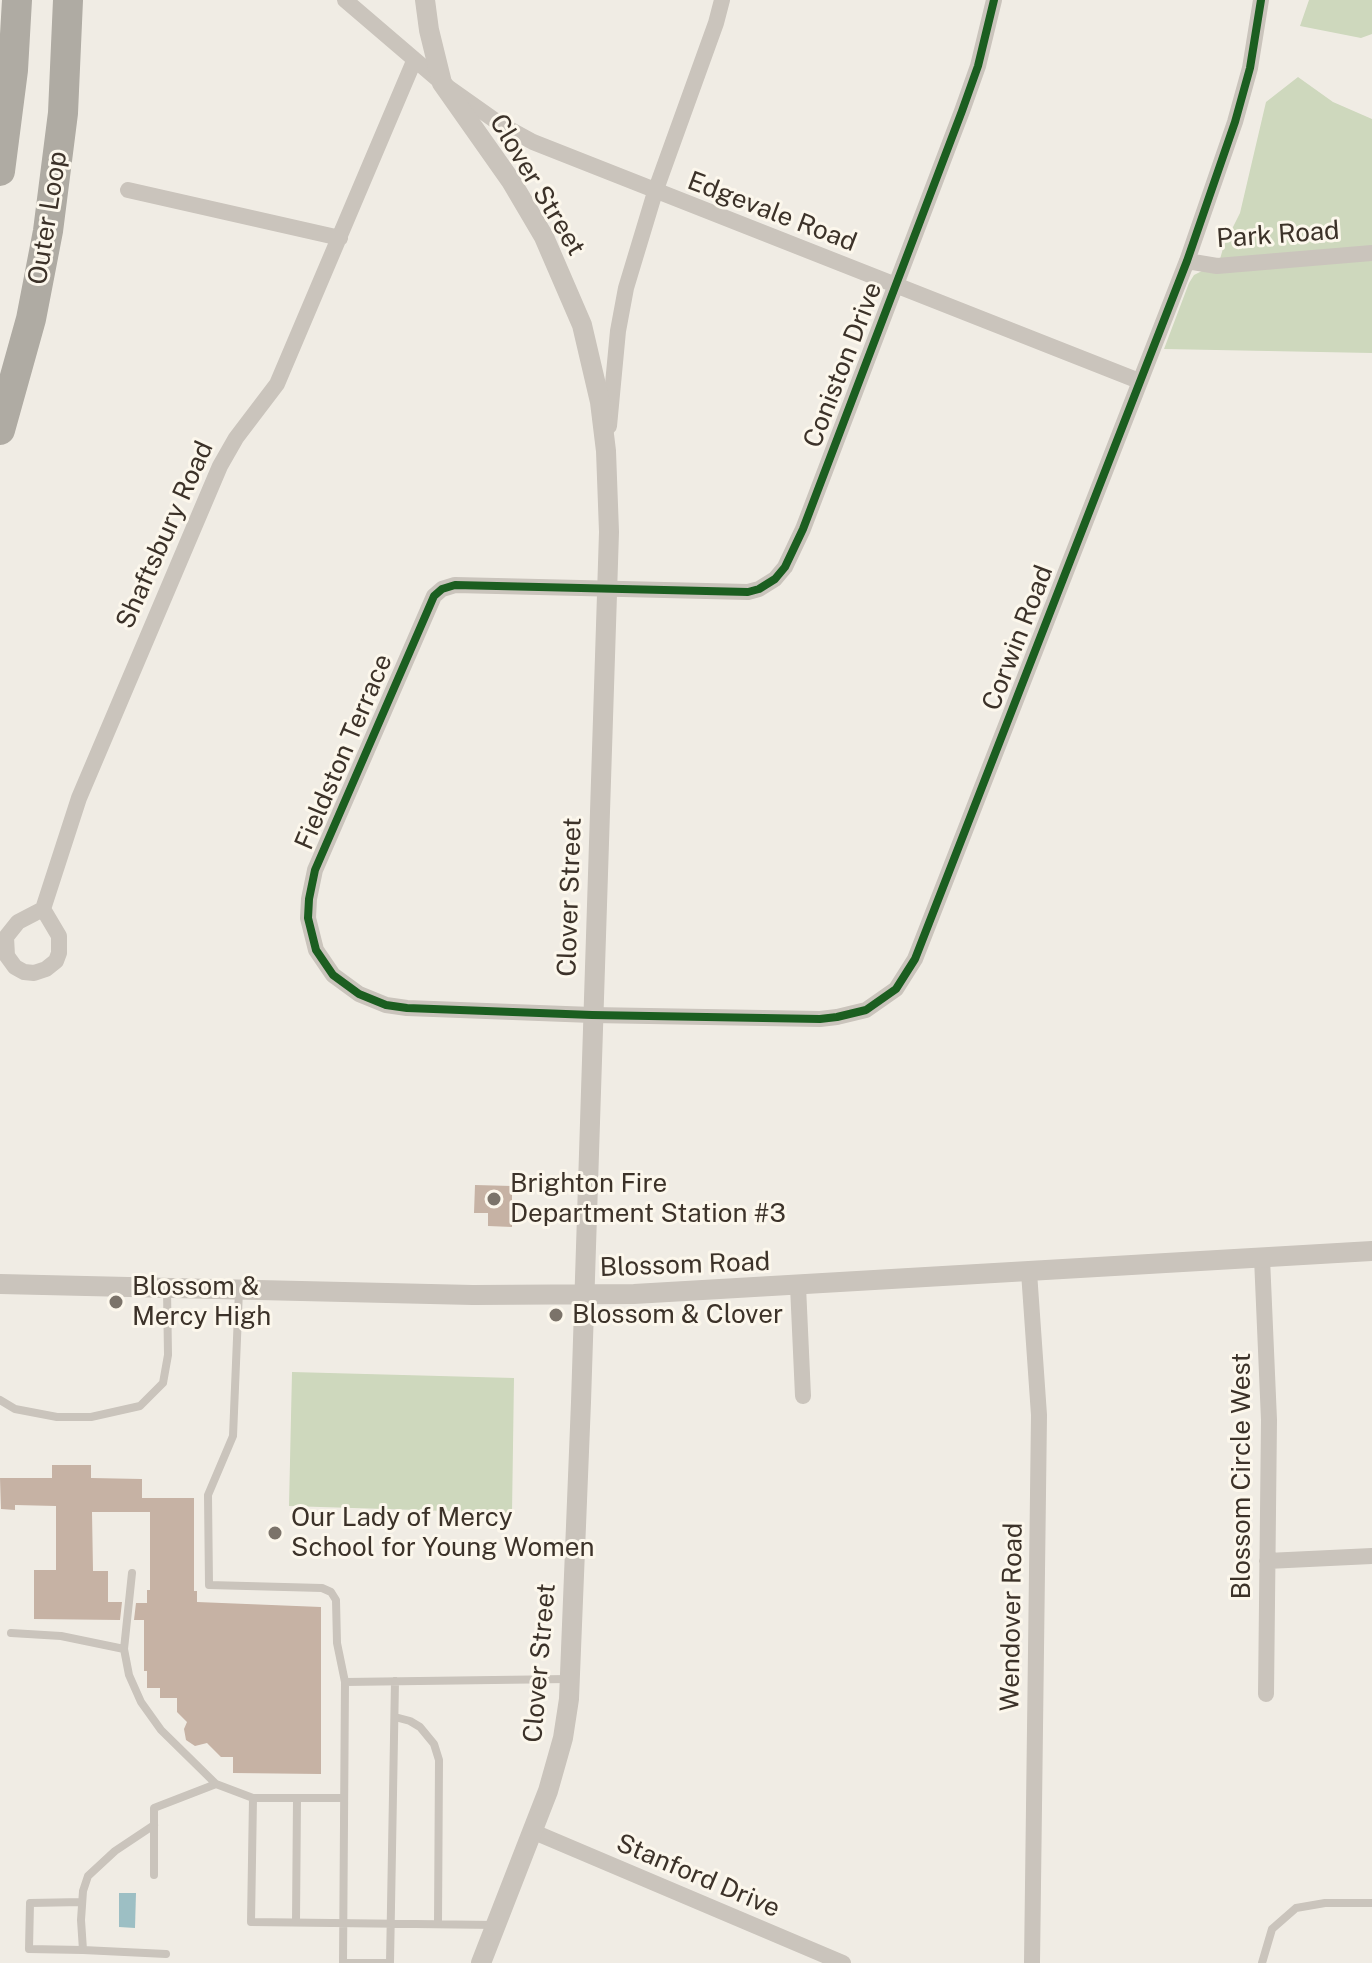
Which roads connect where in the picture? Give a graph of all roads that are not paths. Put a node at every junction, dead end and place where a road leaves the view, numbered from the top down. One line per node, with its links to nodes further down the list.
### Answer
1 (17, 0): 10 (highway)
2 (345, 0): 8 (street, Clover Street)
3 (425, 0): 9 (street)
4 (722, 0): 12 (street)
5 (994, 0): 16 (street, Coniston Drive)
6 (1261, 0): 15 (street, Corwin Road)
7 (69, 8): 18 (highway, Outer Loop)
8 (414, 61): 9 (street, Clover Street); 13 (street, Shaftsbury Road)
9 (442, 83): 12 (street, Edgevale Road); 19 (street, Clover Street)
10 (0, 171)
11 (128, 190): 13 (street)
12 (655, 192): 16 (street, Edgevale Road); 19 (street)
13 (340, 238): 21 (street, Shaftsbury Road)
14 (1372, 253): 15 (street, Park Road)
15 (1187, 261): 17 (street, Corwin Road)
16 (895, 286): 17 (street, Edgevale Road); 20 (street, Coniston Drive)
17 (1139, 381): 22 (street, Corwin Road)
18 (0, 430)
19 (606, 451): 20 (street, Clover Street)
20 (608, 589): 22 (street, Clover Street); 22 (street, Fieldston Terrace)
21 (43, 909)
22 (592, 1015): 30 (street, Clover Street)
23 (1372, 1251): 24 (street, Blossom Road)
24 (1262, 1258): 25 (street, Blossom Road); 34 (street, Blossom Circle West)
25 (1029, 1272): 27 (street, Blossom Road); 61 (street, Wendover Road)
26 (0, 1284): 28 (street, Blossom Road)
27 (798, 1286): 30 (street, Blossom Road); 31 (street)
28 (167, 1287): 29 (street, Blossom Road); 32 (lane)
29 (240, 1289): 30 (street, Blossom Road); 40 (lane)
30 (584, 1295): 38 (street, Clover Street)
31 (803, 1396)
32 (0, 1400)
33 (1372, 1556): 34 (street)
34 (1267, 1561): 41 (street, Blossom Circle West)
35 (132, 1573): 37 (lane)
36 (11, 1633): 37 (lane)
37 (124, 1649): 43 (lane)
38 (570, 1679): 39 (lane); 48 (street, Clover Street)
39 (395, 1681): 40 (lane); 42 (lane)
40 (345, 1682): 46 (lane)
41 (1266, 1694)
42 (395, 1717): 54 (lane); 55 (lane)
43 (216, 1784): 44 (lane); 47 (lane)
44 (253, 1798): 45 (lane); 52 (lane)
45 (297, 1798): 46 (lane); 52 (lane)
46 (343, 1798): 53 (lane)
47 (154, 1825): 49 (lane); 50 (lane)
48 (534, 1832): 56 (street, Clover Street); 60 (street, Stanford Drive)
49 (154, 1875)
50 (82, 1902): 57 (lane); 57 (lane)
51 (1372, 1903): 62 (lane)
52 (296, 1922): 53 (lane)
53 (343, 1922): 54 (lane); 54 (lane)
54 (391, 1922): 55 (lane)
55 (438, 1924): 56 (lane)
56 (496, 1925): 59 (street, Clover Street)
57 (83, 1950): 58 (lane)
58 (166, 1954)
59 (481, 1963)
60 (843, 1963)
61 (1032, 1963)
62 (1262, 1963)

